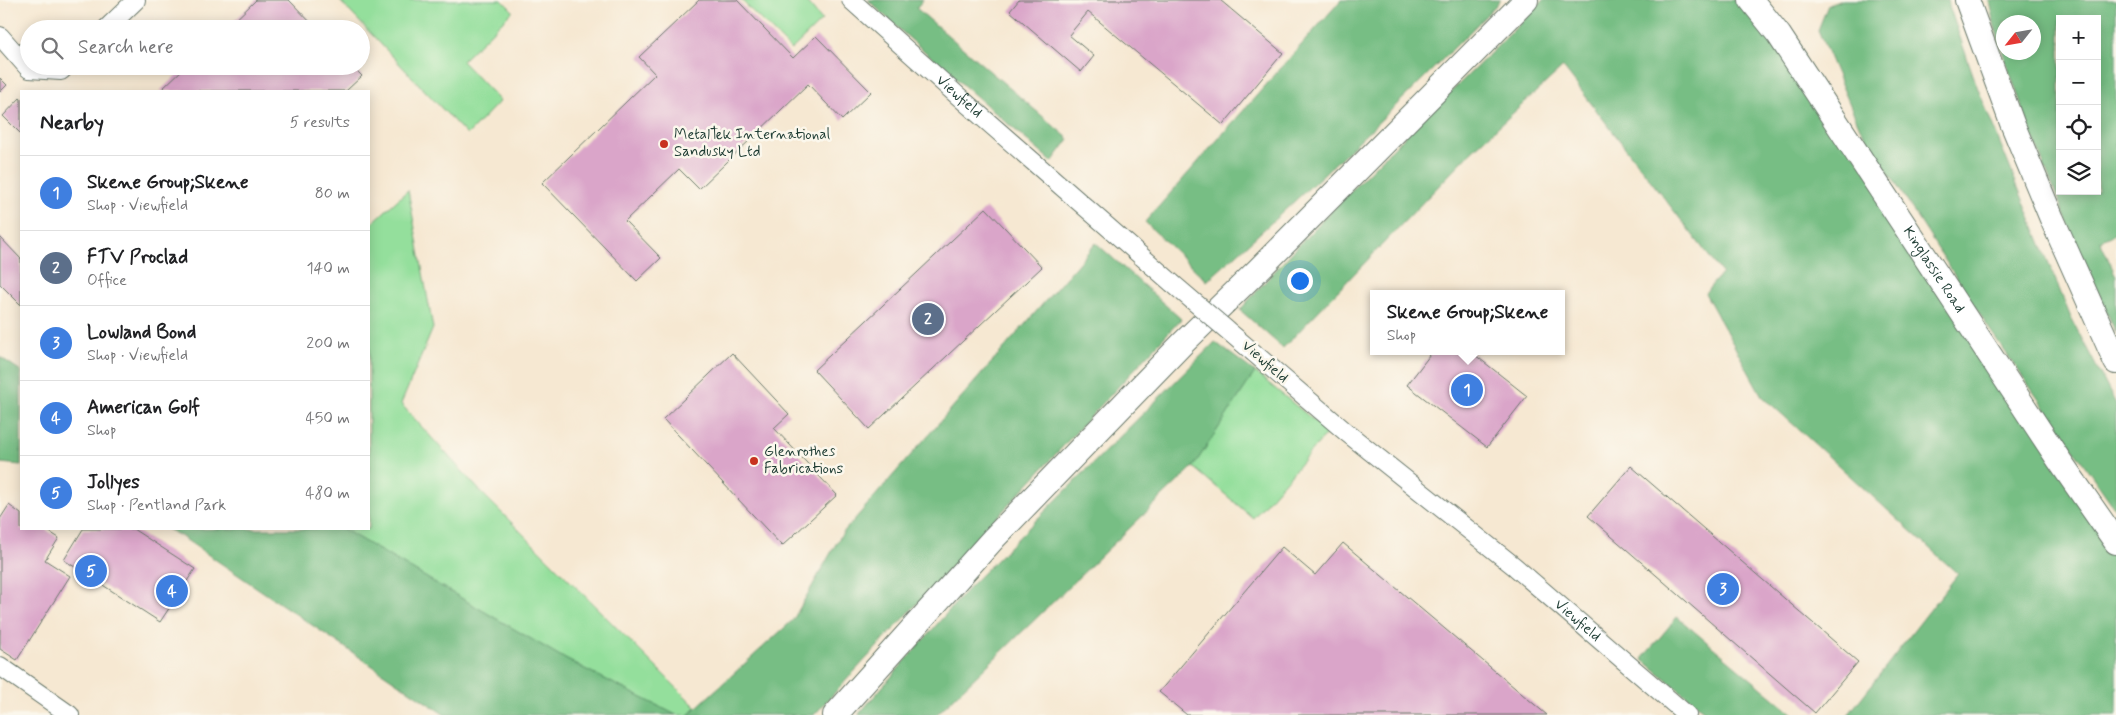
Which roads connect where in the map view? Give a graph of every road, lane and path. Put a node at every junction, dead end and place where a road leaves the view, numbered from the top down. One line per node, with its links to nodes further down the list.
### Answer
1 (136, 0): 6 (street)
2 (851, 0): 14 (street, Viewfield, bridge)
3 (1526, 0): 13 (main road)
4 (1751, 0): 10 (main road, Kinglassie Road)
5 (1967, 0): 9 (main road)
6 (115, 20)
7 (0, 36): 8 (street)
8 (20, 59)
9 (2116, 362)
10 (2116, 542)
11 (0, 666): 12 (street)
12 (70, 715)
13 (835, 715)
14 (1687, 715)

